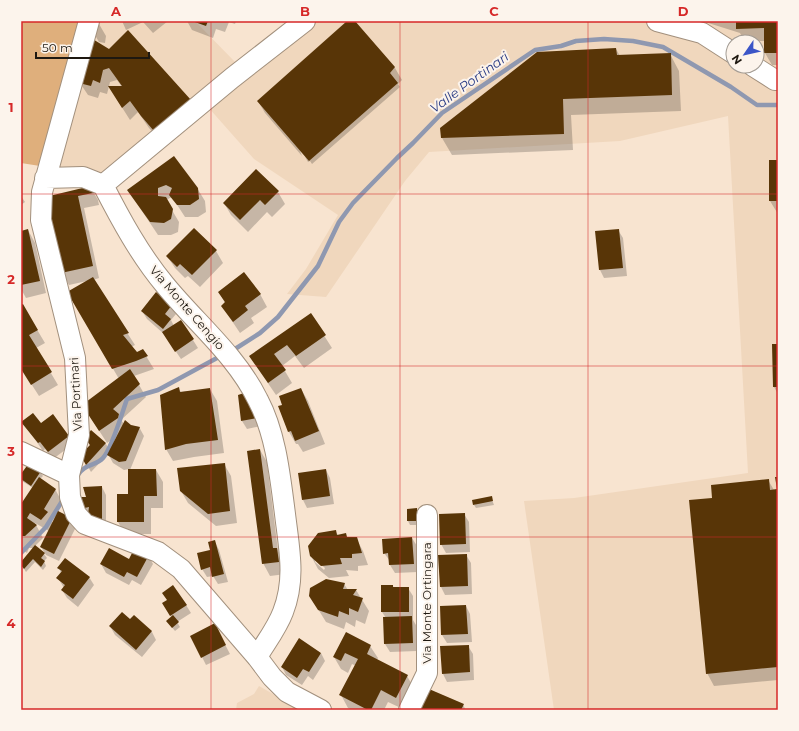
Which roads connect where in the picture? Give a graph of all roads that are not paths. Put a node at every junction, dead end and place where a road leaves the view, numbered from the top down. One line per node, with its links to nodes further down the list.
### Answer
1 (89, 21): 7 (street, Via Portinari)
2 (304, 21): 8 (street)
3 (656, 21): 4 (street)
4 (725, 48)
5 (765, 74): 6 (street)
6 (778, 80)
7 (45, 178): 8 (street); 10 (street, Via Portinari)
8 (104, 185): 12 (street, Via Monte Cengio)
9 (21, 452): 10 (street)
10 (69, 475): 12 (street, Via Portinari)
11 (427, 515): 14 (street, Via Monte Ortingara)
12 (257, 656): 13 (street, Via Portinari)
13 (321, 710)
14 (409, 710)

